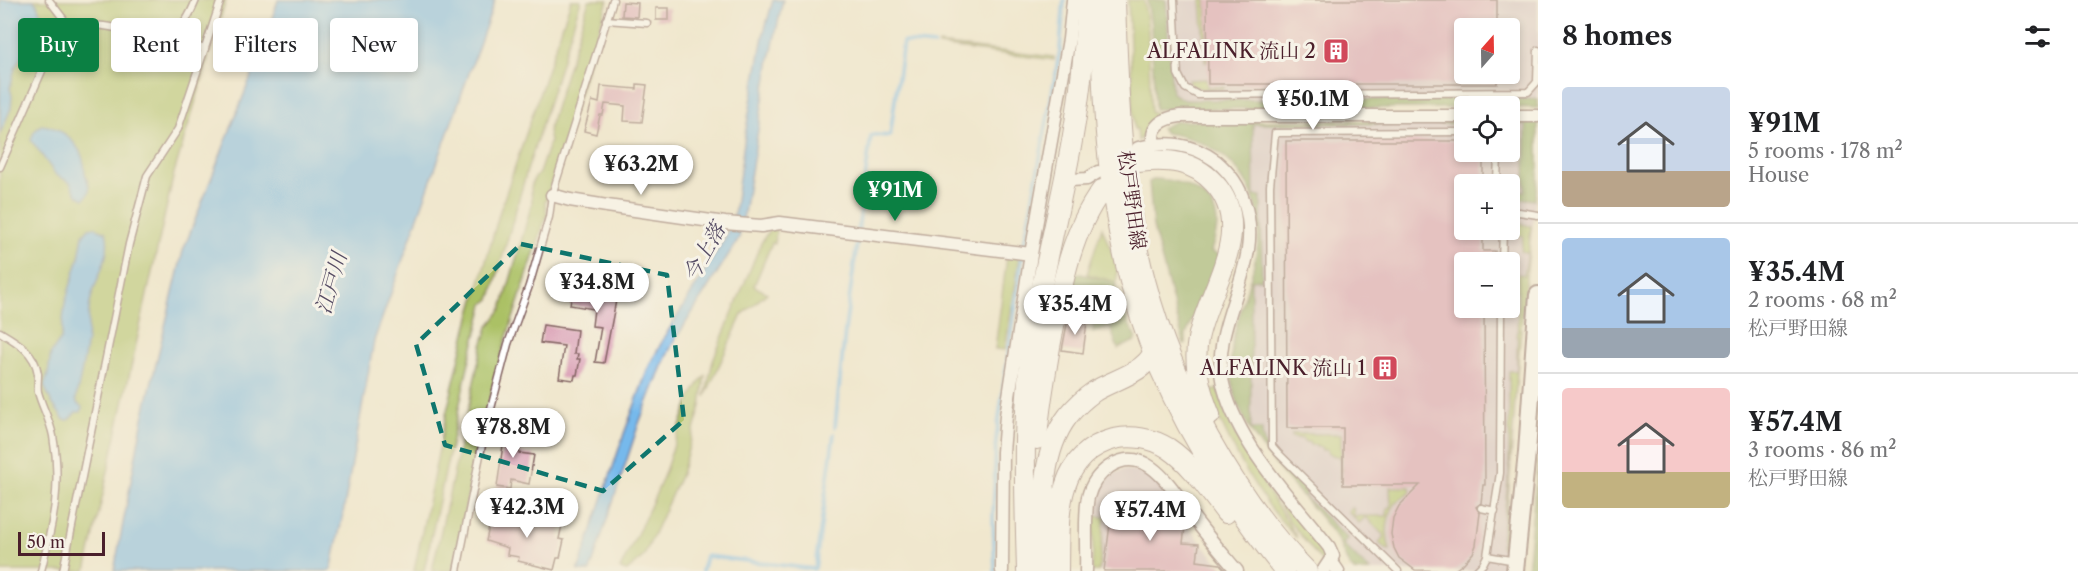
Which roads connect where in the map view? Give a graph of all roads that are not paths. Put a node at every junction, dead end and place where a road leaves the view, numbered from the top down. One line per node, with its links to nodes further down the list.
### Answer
1 (49, 0): 10 (lane)
2 (196, 0): 11 (lane)
3 (220, 0): 15 (lane)
4 (613, 0): 12 (lane)
5 (1073, 0): 25 (street)
6 (1088, 0): 48 (main road)
7 (1100, 0): 38 (main road, 松戸野田線)
8 (1115, 0): 36 (main road, 松戸野田線)
9 (1174, 0): 16 (lane)
10 (63, 18)
11 (186, 18)
12 (606, 20): 13 (lane); 29 (lane)
13 (647, 23)
14 (201, 48): 15 (lane)
15 (205, 49): 45 (lane)
16 (1538, 50)
17 (42, 72): 24 (lane)
18 (1454, 116): 22 (street)
19 (1520, 116): 20 (street)
20 (1538, 116)
21 (1454, 132): 54 (lane)
22 (1154, 144): 23 (street); 43 (street)
23 (1138, 155): 43 (main road)
24 (0, 167)
25 (1045, 174): 26 (street); 32 (street)
26 (1058, 177)
27 (1071, 180): 28 (street)
28 (1100, 181): 49 (main road)
29 (552, 195): 32 (street); 46 (lane)
30 (1520, 214): 31 (lane)
31 (1538, 215)
32 (1025, 253): 47 (street)
33 (1538, 295): 34 (street)
34 (1537, 314): 42 (street)
35 (1501, 318): 40 (lane)
36 (1158, 322): 38 (main road); 43 (main road, 松戸野田線)
37 (0, 332): 44 (lane)
38 (1154, 352): 43 (main road, 松戸野田線); 50 (main road)
39 (1481, 508): 40 (lane)
40 (1494, 511): 41 (lane)
41 (1487, 555): 42 (lane); 55 (lane)
42 (1516, 566)
43 (1310, 569): 51 (main road)
44 (41, 571)
45 (63, 571)
46 (457, 571)
47 (1002, 571)
48 (1027, 571)
49 (1033, 571)
50 (1044, 571)
51 (1058, 571)
52 (1086, 571): 53 (street)
53 (1237, 571)
54 (1398, 571)
55 (1476, 571)

